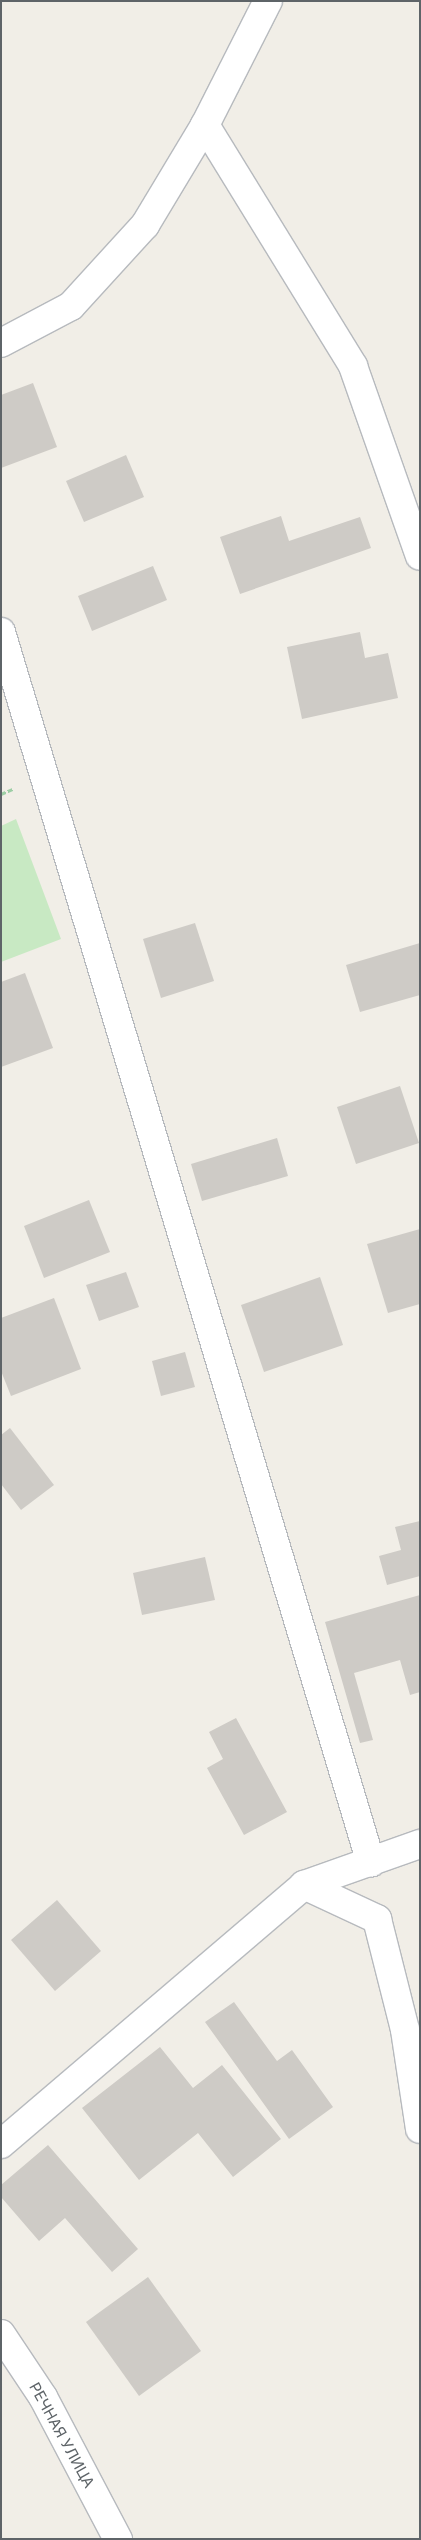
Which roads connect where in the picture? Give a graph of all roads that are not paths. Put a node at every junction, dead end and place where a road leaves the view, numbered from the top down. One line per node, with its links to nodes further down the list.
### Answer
1 (268, 1): 2 (street)
2 (205, 125): 3 (street); 4 (street)
3 (1, 344)
4 (420, 556)
5 (1, 632): 7 (street)
6 (420, 1844): 7 (street)
7 (371, 1863): 8 (street)
8 (304, 1884): 9 (street); 10 (street)
9 (420, 2129)
10 (1, 2144)
11 (1, 2334): 12 (street, РЕЧНАЯ УЛИЦА)
12 (118, 2539)

